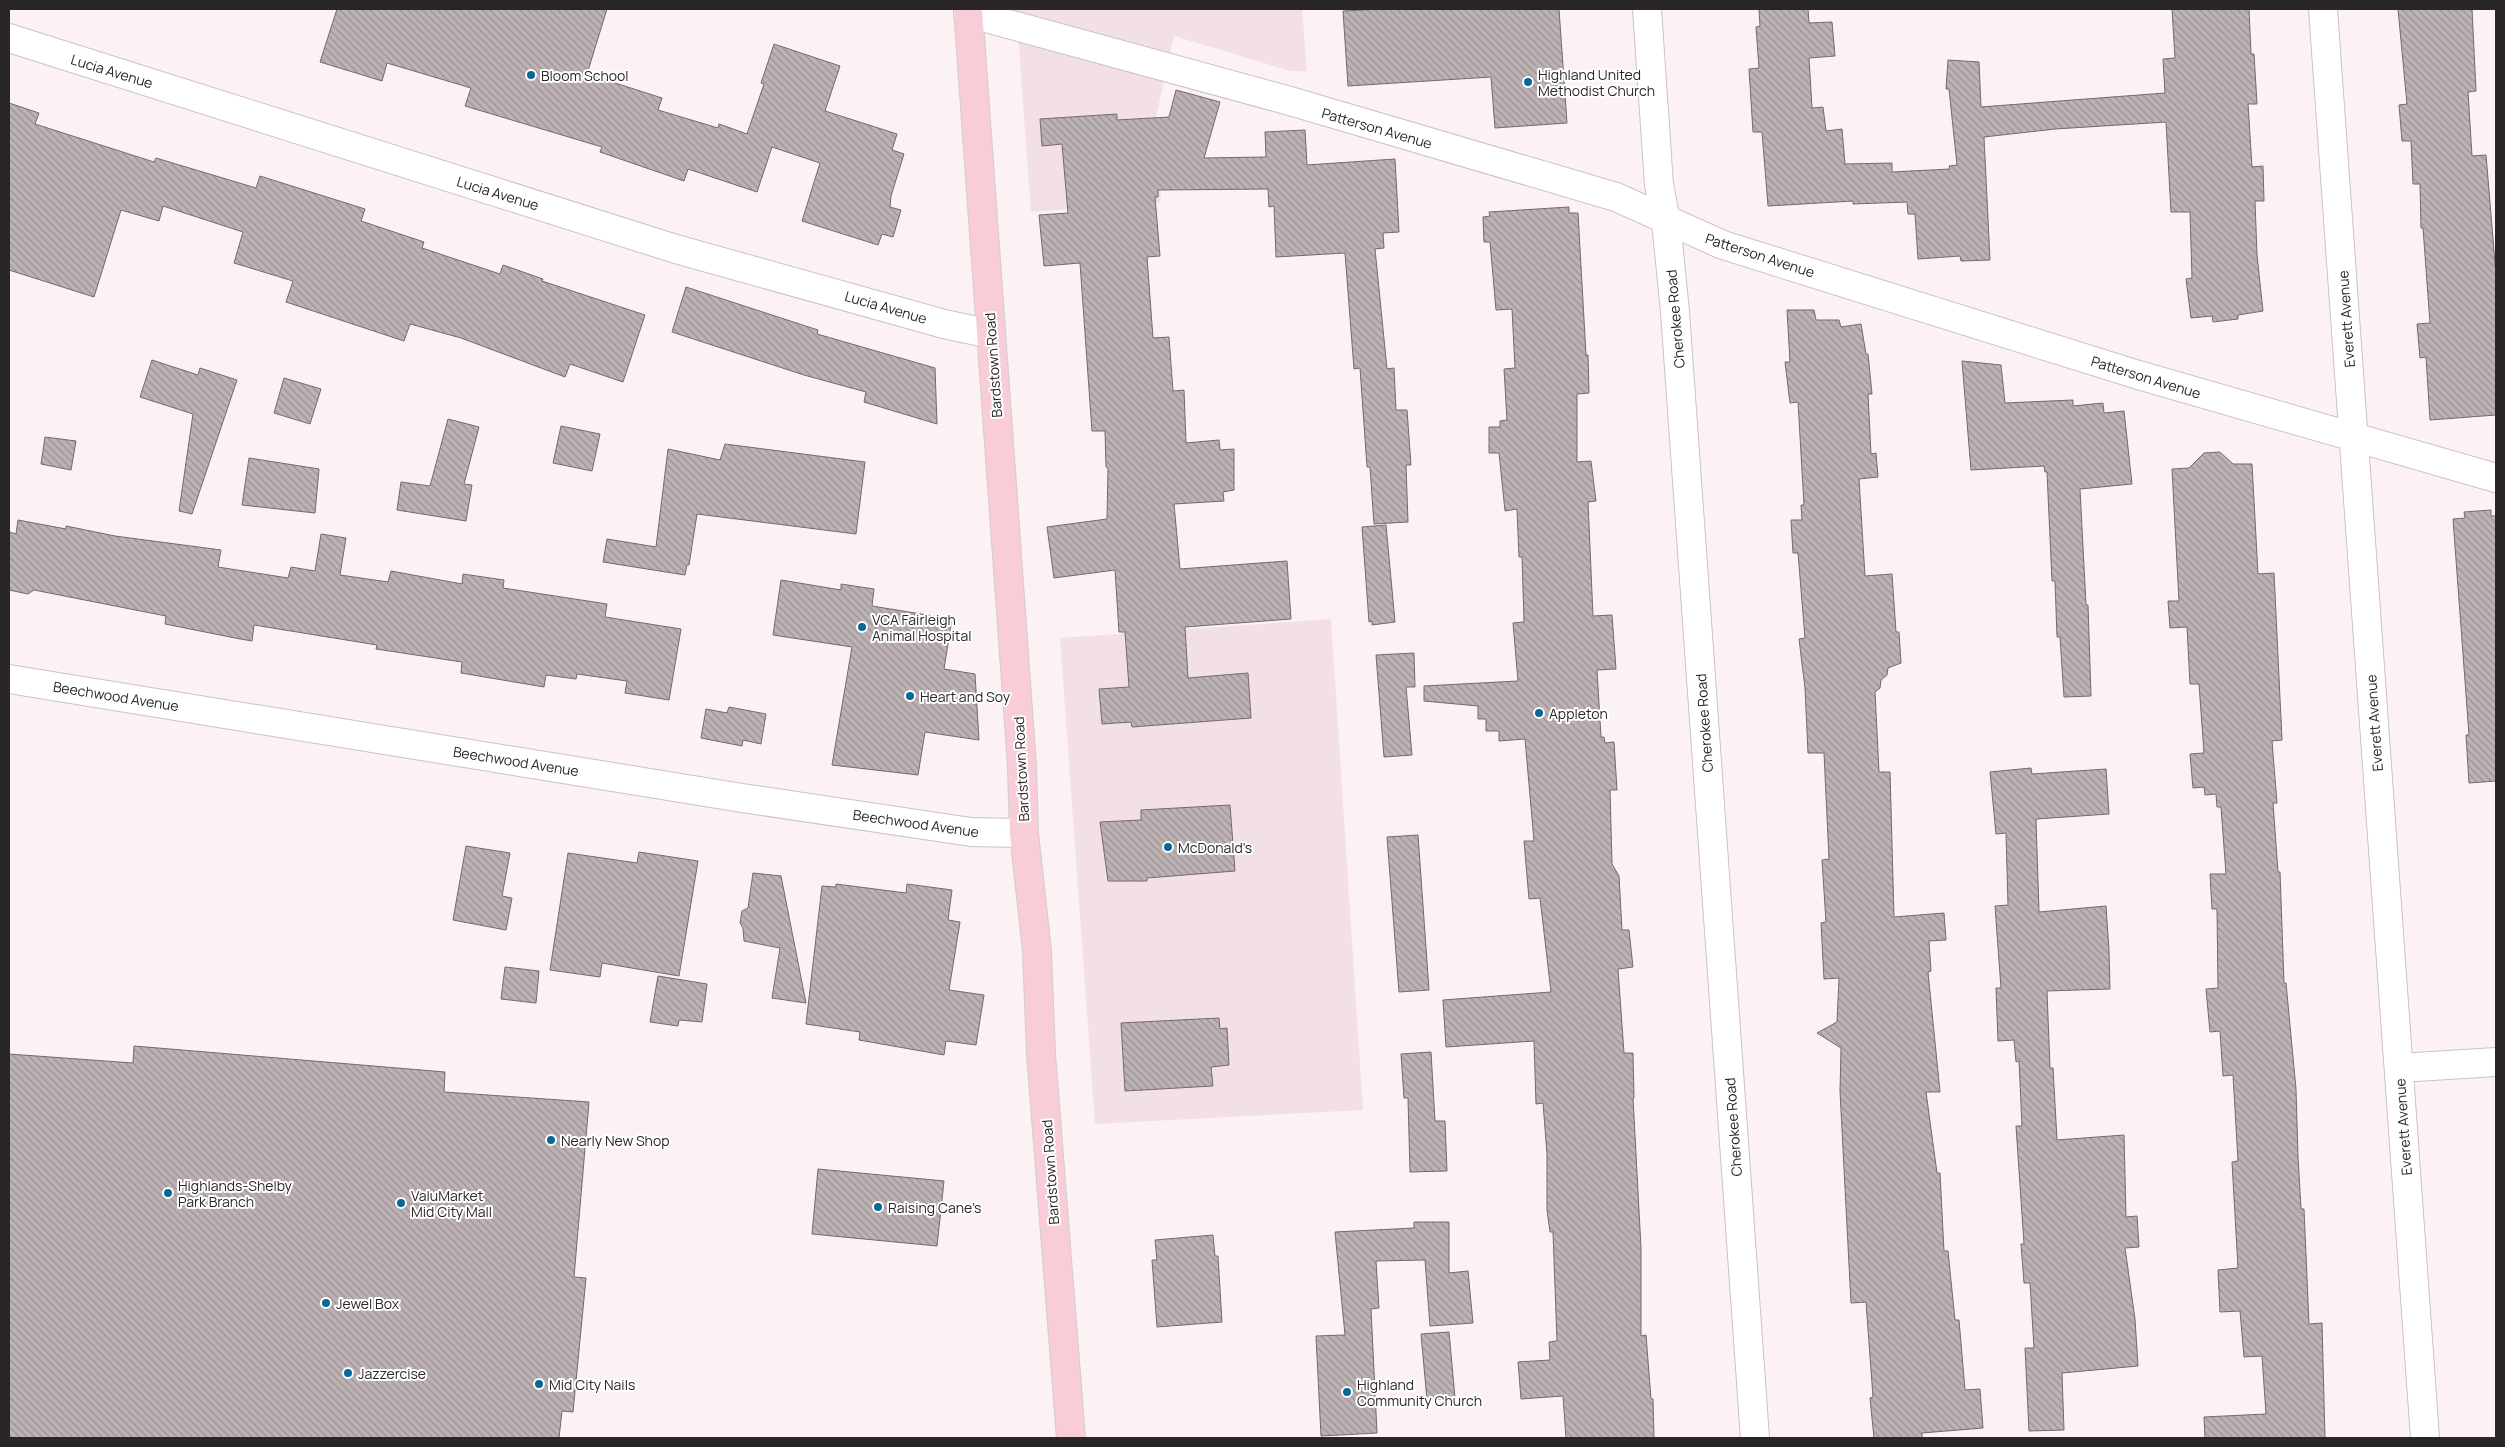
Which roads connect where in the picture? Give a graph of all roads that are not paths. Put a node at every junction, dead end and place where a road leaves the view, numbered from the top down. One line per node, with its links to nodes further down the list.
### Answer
1 (1647, 9): 5 (street, Cherokee Road)
2 (2324, 9): 7 (street, Everett Avenue)
3 (968, 11): 5 (street, Patterson Avenue); 6 (main road, Bardstown Road)
4 (9, 38): 6 (street, Lucia Avenue)
5 (1666, 221): 7 (street, Patterson Avenue); 14 (street, Cherokee Road)
6 (991, 334): 10 (main road, Bardstown Road)
7 (2354, 437): 8 (street, Patterson Avenue); 12 (street, Everett Avenue)
8 (2496, 478)
9 (9, 679): 10 (street, Beechwood Avenue)
10 (1024, 833): 13 (main road, Bardstown Road)
11 (2496, 1062): 12 (street)
12 (2399, 1068): 15 (street, Everett Avenue)
13 (1071, 1438)
14 (1755, 1438)
15 (2425, 1438)

